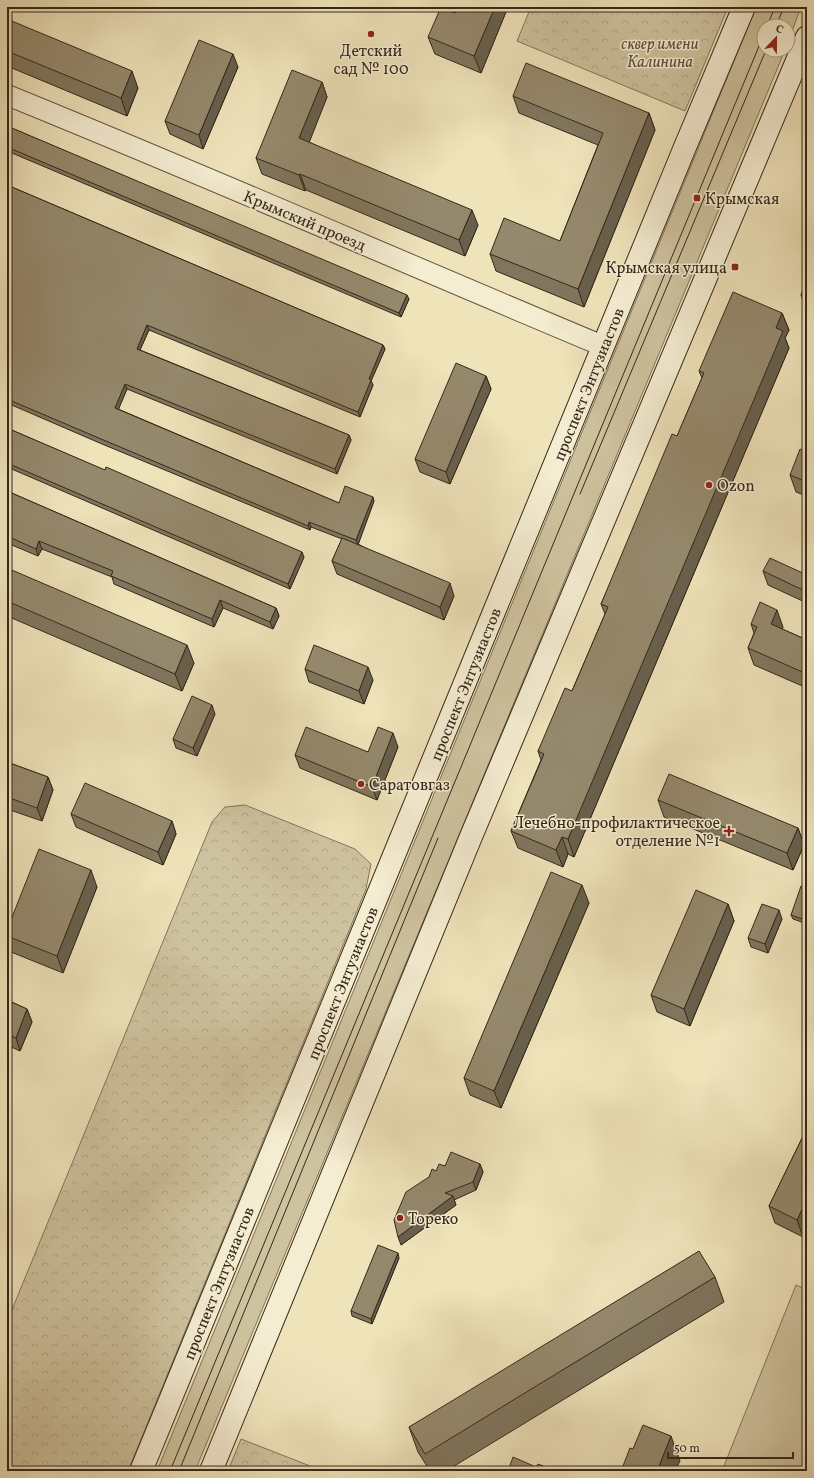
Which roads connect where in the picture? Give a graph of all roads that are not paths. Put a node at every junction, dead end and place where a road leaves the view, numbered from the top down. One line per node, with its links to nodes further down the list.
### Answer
1 (744, 7): 4 (main road, проспект Энтузиастов)
2 (807, 37): 6 (main road)
3 (7, 95): 4 (street, Крымский проезд)
4 (604, 346): 5 (main road, проспект Энтузиастов)
5 (141, 1471)
6 (211, 1471)

